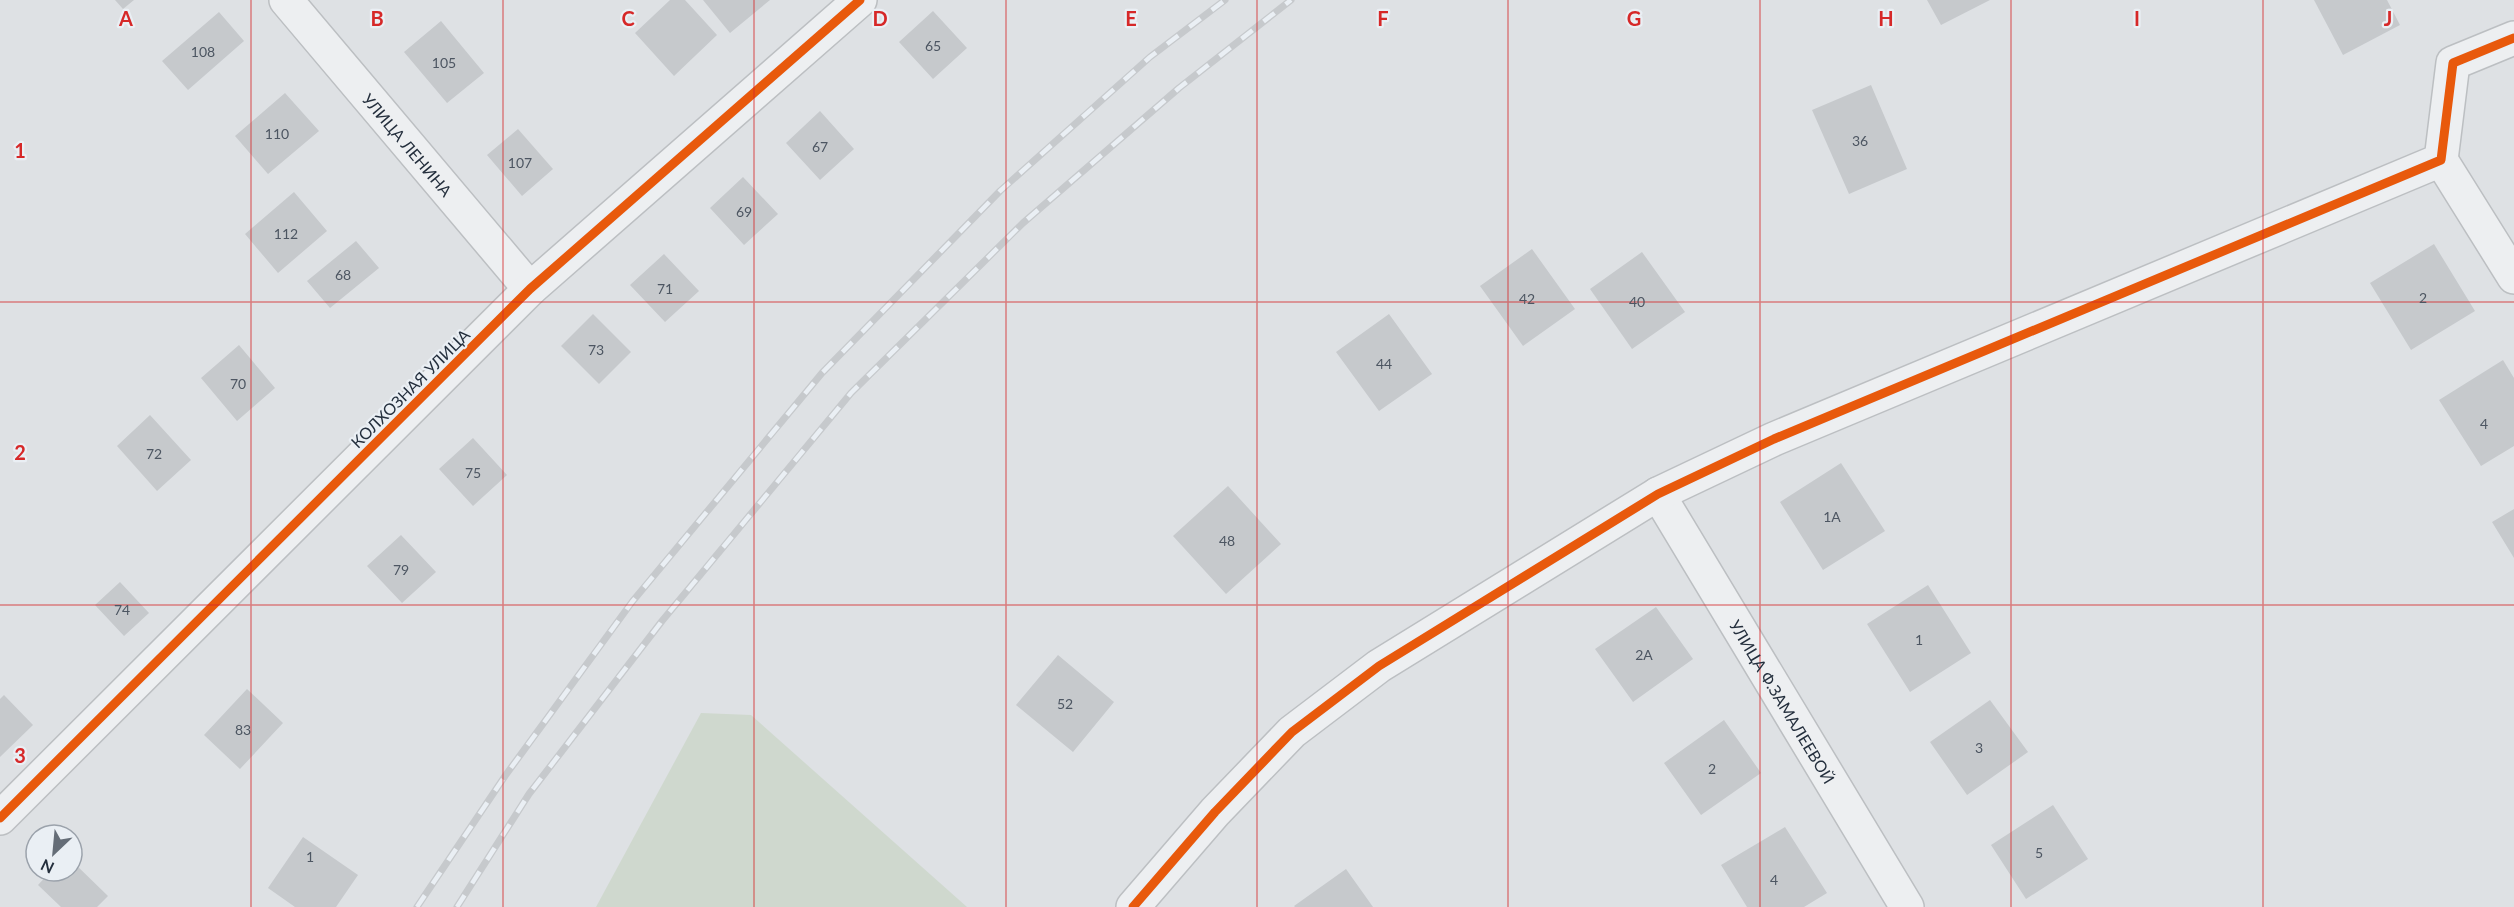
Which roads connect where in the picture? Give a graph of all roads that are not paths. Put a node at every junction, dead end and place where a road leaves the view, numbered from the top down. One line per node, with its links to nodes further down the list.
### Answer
1 (286, 0): 6 (street, УЛИЦА ЛЕНИНА)
2 (860, 0): 6 (street, КОЛХОЗНАЯ УЛИЦА)
3 (2514, 38): 4 (street)
4 (2441, 160): 5 (street); 7 (street)
5 (2514, 277)
6 (530, 288): 8 (street, КОЛХОЗНАЯ УЛИЦА)
7 (1658, 494): 9 (street); 10 (street, УЛИЦА Ф.ЗАМАЛЕЕВОЙ)
8 (0, 818)
9 (1133, 907)
10 (1907, 907)

